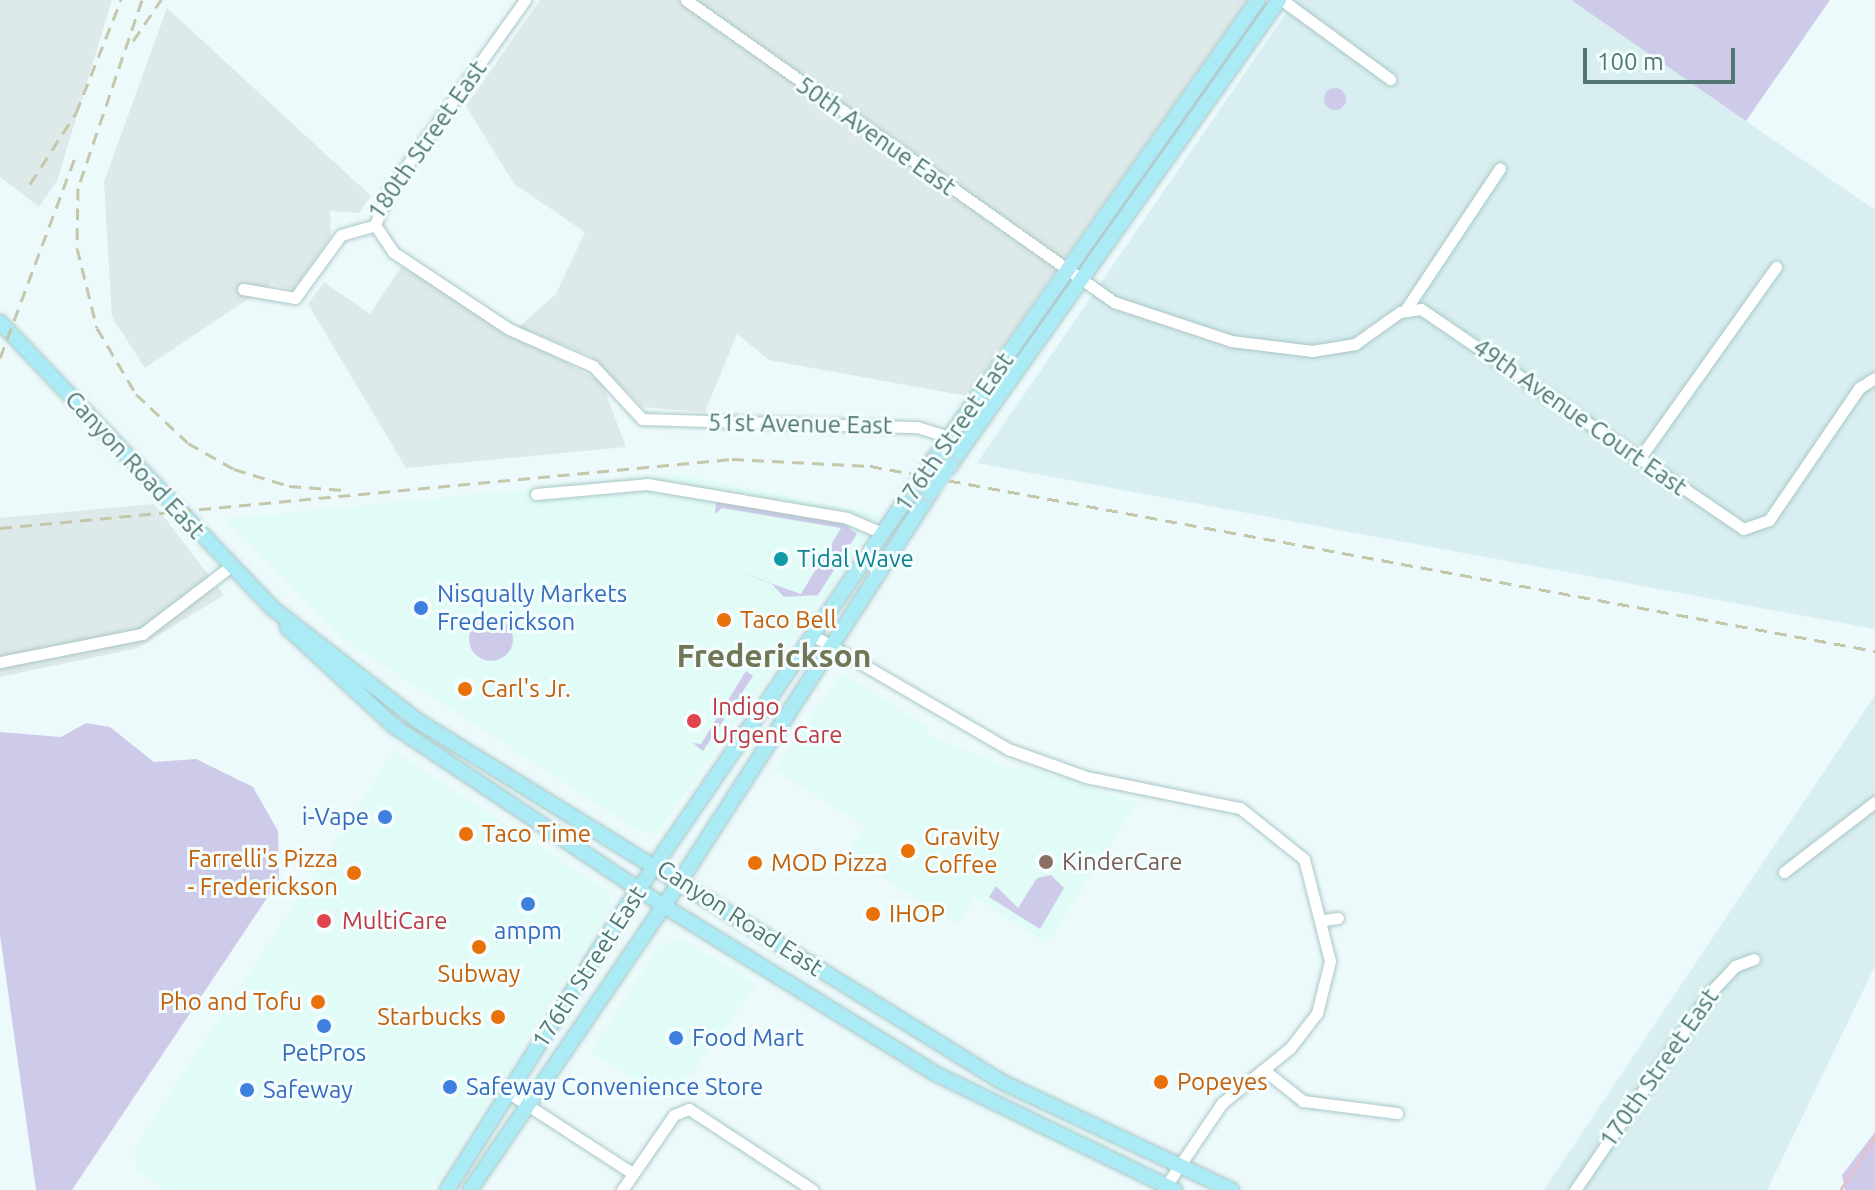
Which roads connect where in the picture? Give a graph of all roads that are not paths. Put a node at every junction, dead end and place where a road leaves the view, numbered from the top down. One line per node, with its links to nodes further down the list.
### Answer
1 (525, 0): 7 (street, 180th Street East)
2 (686, 0): 9 (street, 50th Avenue East)
3 (1258, 0): 9 (main road, 176th Street East)
4 (1281, 0): 5 (street); 9 (main road, 176th Street East)
5 (1390, 79)
6 (1500, 168): 11 (street)
7 (375, 225): 10 (street, 180th Street East); 14 (street, 51st Avenue East)
8 (1776, 267): 15 (street)
9 (1073, 274): 11 (street, 50th Avenue East); 14 (main road, 176th Street East); 21 (main road, 176th Street East, bridge)
10 (243, 289)
11 (1406, 309): 15 (street, 49th Avenue Court East)
12 (0, 322): 18 (main road, Canyon Road East)
13 (1874, 378): 15 (street, 49th Avenue Court East)
14 (950, 437): 17 (main road, 176th Street East, bridge)
15 (1639, 459)
16 (536, 494): 17 (street)
17 (883, 533): 20 (main road, 176th Street East)
18 (230, 567): 19 (main road, Canyon Road East); 22 (street)
19 (271, 607): 24 (main road, Canyon Road East); 27 (main road, Canyon Road East)
20 (814, 636): 21 (street); 24 (main road, 176th Street East)
21 (831, 648): 26 (main road, 176th Street East); 30 (street)
22 (0, 662)
23 (1875, 802): 25 (street)
24 (656, 864): 26 (main road, Canyon Road East); 27 (main road, 176th Street East)
25 (1784, 872)
26 (681, 881): 28 (main road, 176th Street East); 36 (main road, Canyon Road East)
27 (639, 889): 28 (main road, Canyon Road East); 33 (main road, 176th Street East)
28 (664, 906): 34 (main road, 176th Street East); 38 (main road, Canyon Road East)
29 (1338, 918): 30 (street)
30 (1324, 920): 32 (street)
31 (1754, 959): 44 (street, 170th Street East)
32 (1264, 1070): 35 (street); 36 (street)
33 (509, 1093): 34 (street); 39 (main road, 176th Street East)
34 (527, 1105): 37 (street); 40 (main road, 176th Street East)
35 (1397, 1113)
36 (1178, 1165): 38 (street); 43 (main road, Canyon Road East)
37 (632, 1173): 41 (street); 42 (street)
38 (1168, 1189)
39 (447, 1190)
40 (470, 1190)
41 (622, 1190)
42 (813, 1190)
43 (1232, 1190)
44 (1575, 1190)

